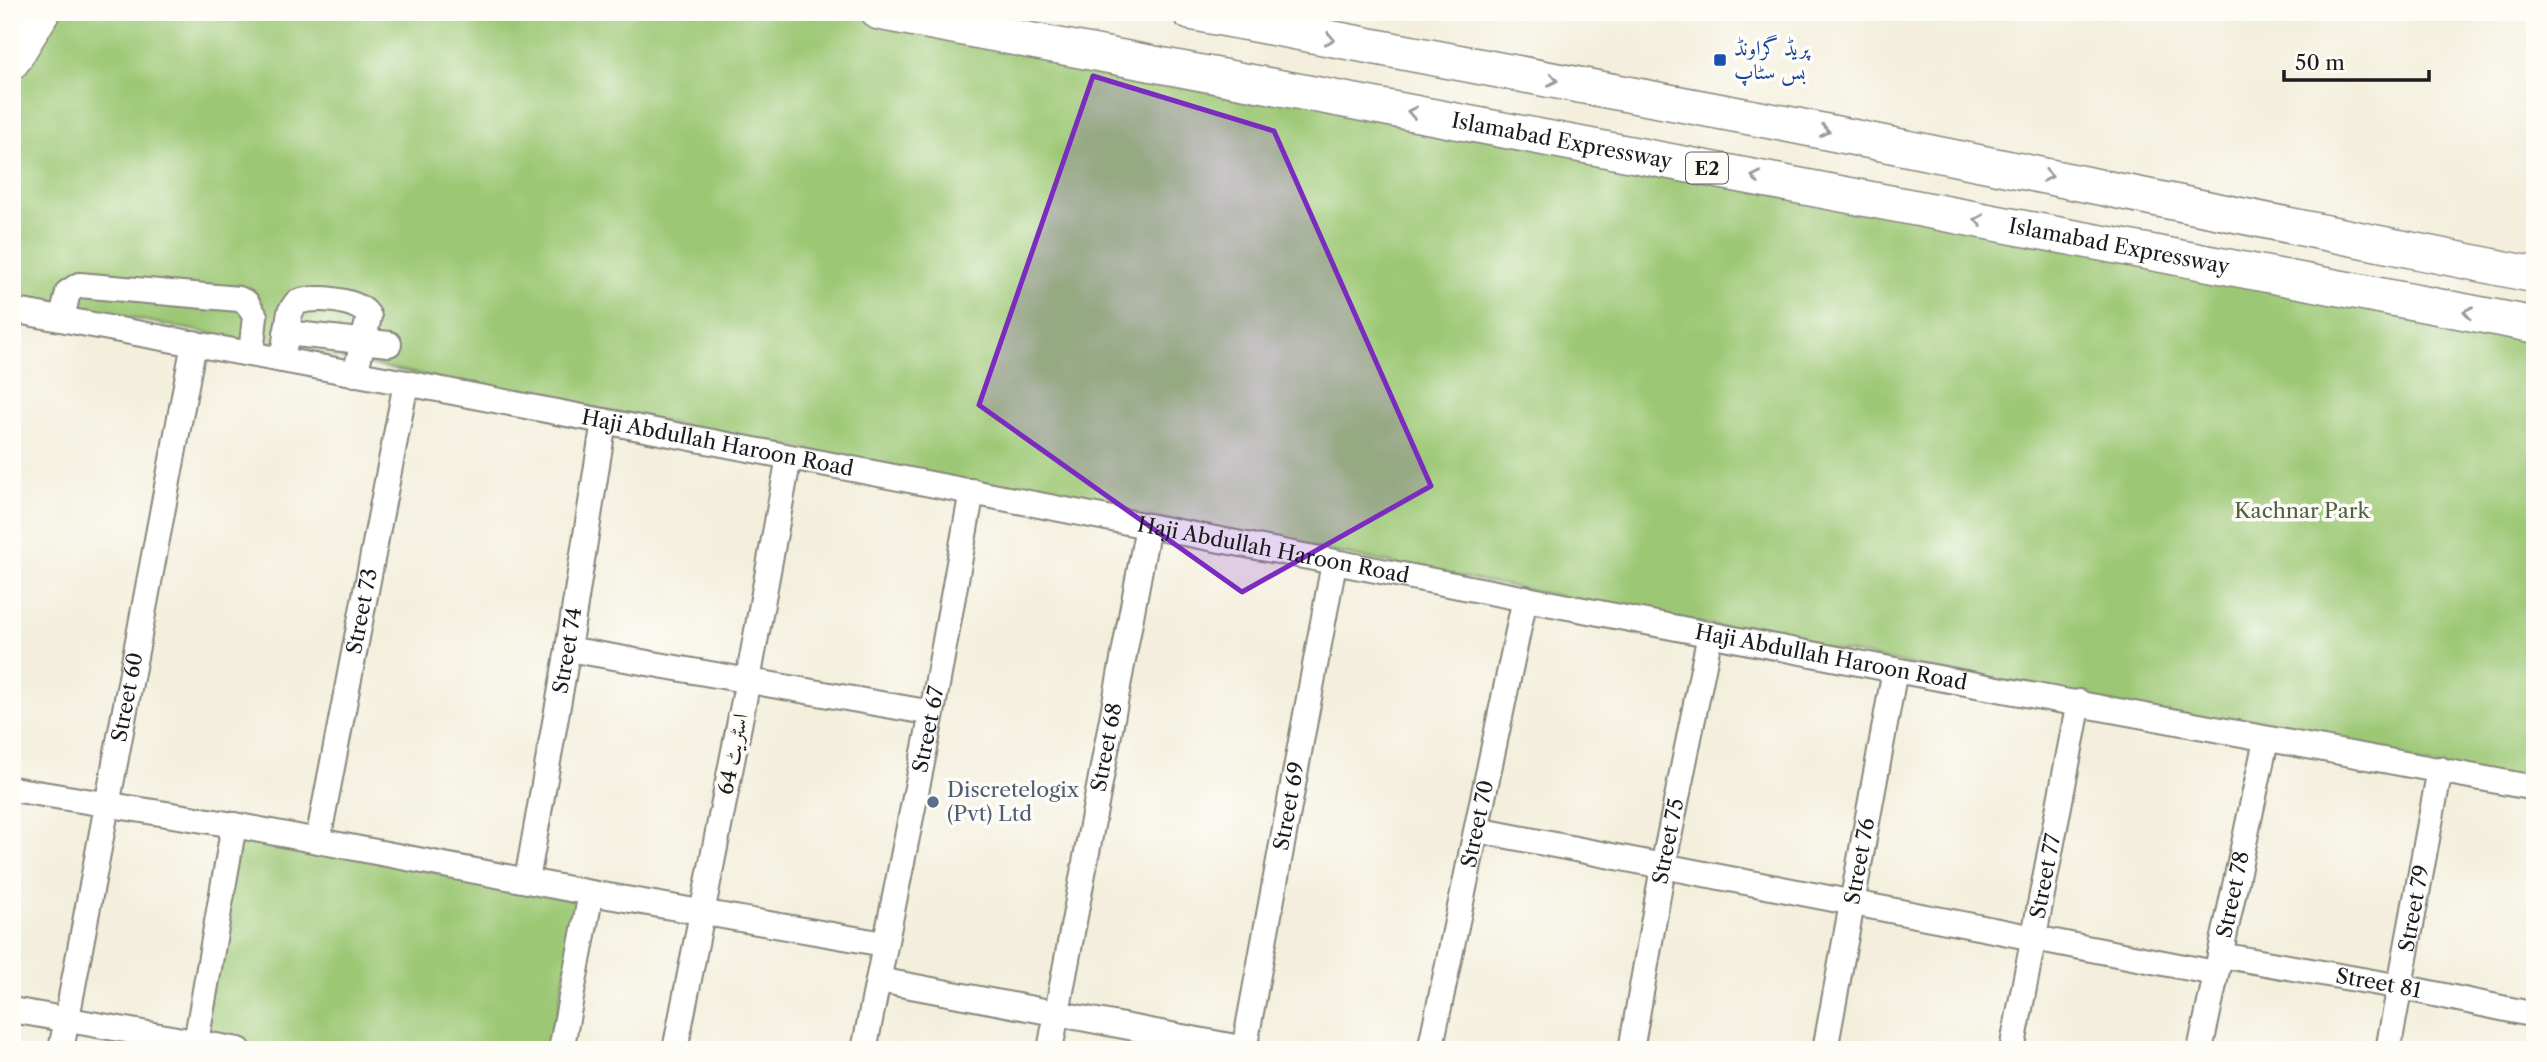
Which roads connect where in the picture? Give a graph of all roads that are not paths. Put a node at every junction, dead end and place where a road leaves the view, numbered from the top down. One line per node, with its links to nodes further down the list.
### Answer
1 (42, 12): 4 (highway)
2 (879, 12): 8 (highway, Islamabad Expressway / E2, one-way to 2)
3 (1190, 12): 5 (highway, one-way to 5)
4 (12, 61)
5 (2535, 275)
6 (12, 310): 7 (street, Haji Abdullah Haroon Road)
7 (62, 319): 10 (street, Haji Abdullah Haroon Road); 12 (street)
8 (2535, 325)
9 (286, 333): 11 (street); 11 (street); 13 (street)
10 (194, 343): 12 (street, Haji Abdullah Haroon Road); 32 (street, Street 60)
11 (377, 343): 14 (street)
12 (251, 354): 13 (street, Haji Abdullah Haroon Road)
13 (282, 360): 14 (street, Haji Abdullah Haroon Road)
14 (355, 374): 15 (street, Haji Abdullah Haroon Road)
15 (406, 383): 16 (street, Haji Abdullah Haroon Road); 35 (street, Street 73)
16 (604, 421): 17 (street, Haji Abdullah Haroon Road); 23 (street, Street 74)
17 (789, 457): 18 (street, Haji Abdullah Haroon Road); 25 (street, اسٹریٹ 64)
18 (972, 491): 19 (street, Haji Abdullah Haroon Road); 27 (street, Street 67)
19 (1148, 526): 20 (street, Haji Abdullah Haroon Road); 47 (street, Street 68)
20 (1334, 563): 21 (street, Haji Abdullah Haroon Road); 51 (street, Street 69)
21 (1525, 598): 22 (street, Haji Abdullah Haroon Road); 34 (street, Street 70)
22 (1710, 634): 24 (street, Haji Abdullah Haroon Road); 36 (street, Street 75)
23 (568, 649): 25 (street); 37 (street, Street 74)
24 (1895, 670): 26 (street, Haji Abdullah Haroon Road); 39 (street, Street 76)
25 (748, 680): 27 (street); 40 (street, اسٹریٹ 64)
26 (2079, 702): 28 (street, Haji Abdullah Haroon Road); 41 (street, Street 77)
27 (932, 713): 42 (street, Street 67)
28 (2266, 740): 29 (street, Haji Abdullah Haroon Road); 43 (street, Street 78)
29 (2440, 769): 30 (street, Haji Abdullah Haroon Road); 45 (street, Street 79)
30 (2535, 788)
31 (12, 789): 32 (street)
32 (107, 805): 33 (street); 49 (street, Street 60)
33 (234, 825): 35 (street); 50 (street)
34 (1477, 830): 36 (street, Street 81); 58 (street, Street 70)
35 (318, 840): 37 (street)
36 (1663, 867): 39 (street, Street 81); 59 (street, Street 75)
37 (527, 880): 38 (street)
38 (591, 893): 40 (street); 54 (street)
39 (1852, 903): 41 (street, Street 81); 60 (street, Street 76)
40 (702, 913): 42 (street); 55 (street, اسٹریٹ 64)
41 (2035, 937): 43 (street, Street 81); 61 (street, Street 77)
42 (884, 944): 44 (street, Street 67)
43 (2218, 964): 45 (street, Street 81); 62 (street, Street 78)
44 (879, 980): 47 (street); 56 (street, Street 67)
45 (2401, 987): 48 (street, Street 81); 63 (street, Street 79)
46 (12, 1010): 49 (street)
47 (1057, 1012): 51 (street); 57 (street, Street 68)
48 (2535, 1015)
49 (67, 1018): 50 (street); 52 (street, Street 60)
50 (196, 1042): 53 (street)
51 (1247, 1049)
52 (61, 1050)
53 (239, 1050)
54 (561, 1050)
55 (675, 1050)
56 (864, 1050)
57 (1050, 1050)
58 (1430, 1050)
59 (1631, 1050)
60 (1825, 1050)
61 (2012, 1050)
62 (2200, 1050)
63 (2388, 1050)

